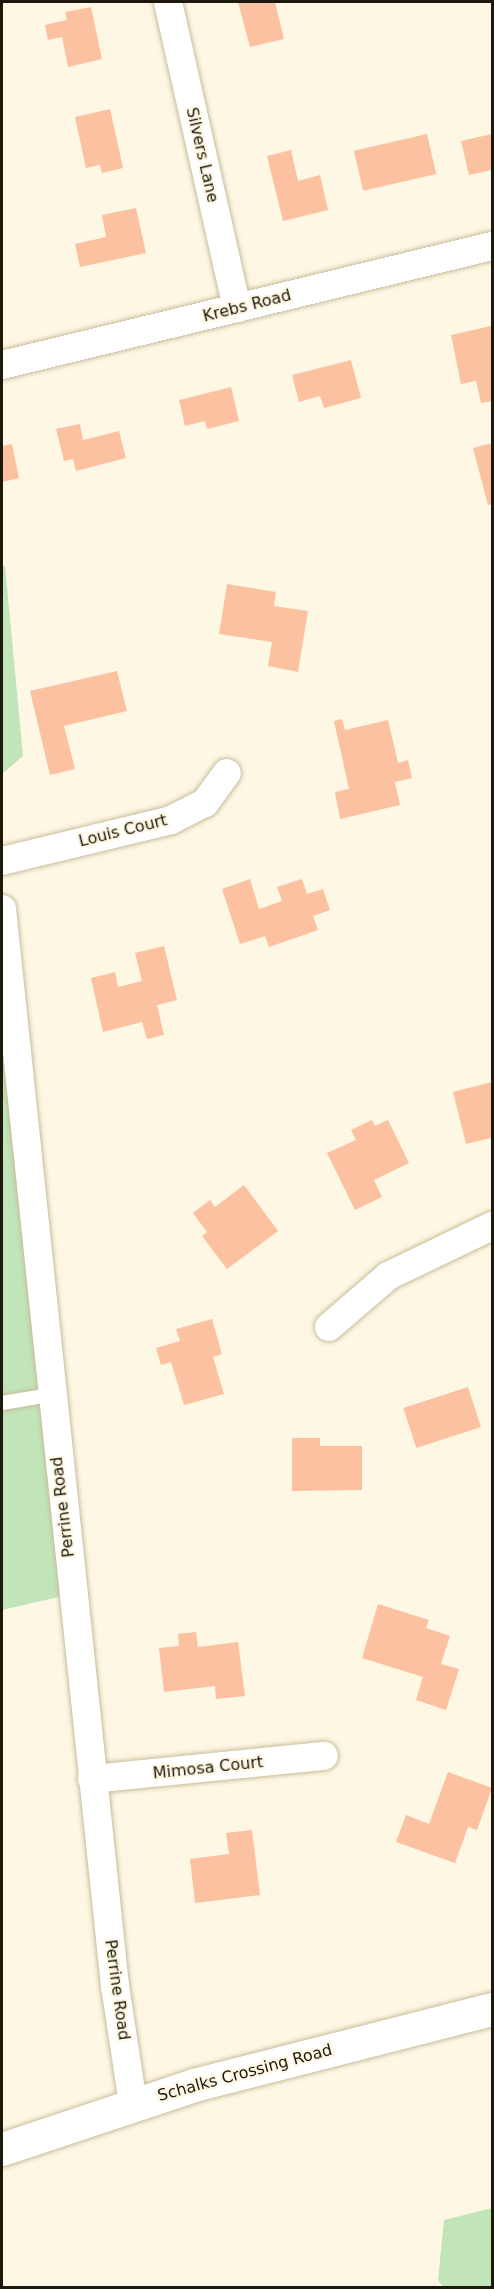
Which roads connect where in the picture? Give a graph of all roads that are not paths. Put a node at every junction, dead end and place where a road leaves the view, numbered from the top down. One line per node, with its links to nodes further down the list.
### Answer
1 (168, 2): 3 (street, Silvers Lane)
2 (492, 246): 3 (street, Krebs Road)
3 (237, 308): 4 (street, Krebs Road)
4 (2, 365)
5 (227, 773): 6 (street, Louis Court)
6 (2, 861)
7 (2, 909): 8 (street, Perrine Road)
8 (5, 981): 11 (street, Perrine Road)
9 (492, 1226): 10 (street)
10 (329, 1327)
11 (50, 1395): 12 (lane); 14 (street, Perrine Road)
12 (2, 1402)
13 (324, 1756): 14 (street, Mimosa Court)
14 (92, 1779): 16 (street, Perrine Road)
15 (492, 2008): 16 (street, Schalks Crossing Road)
16 (133, 2103): 17 (street, Schalks Crossing Road)
17 (2, 2149)

